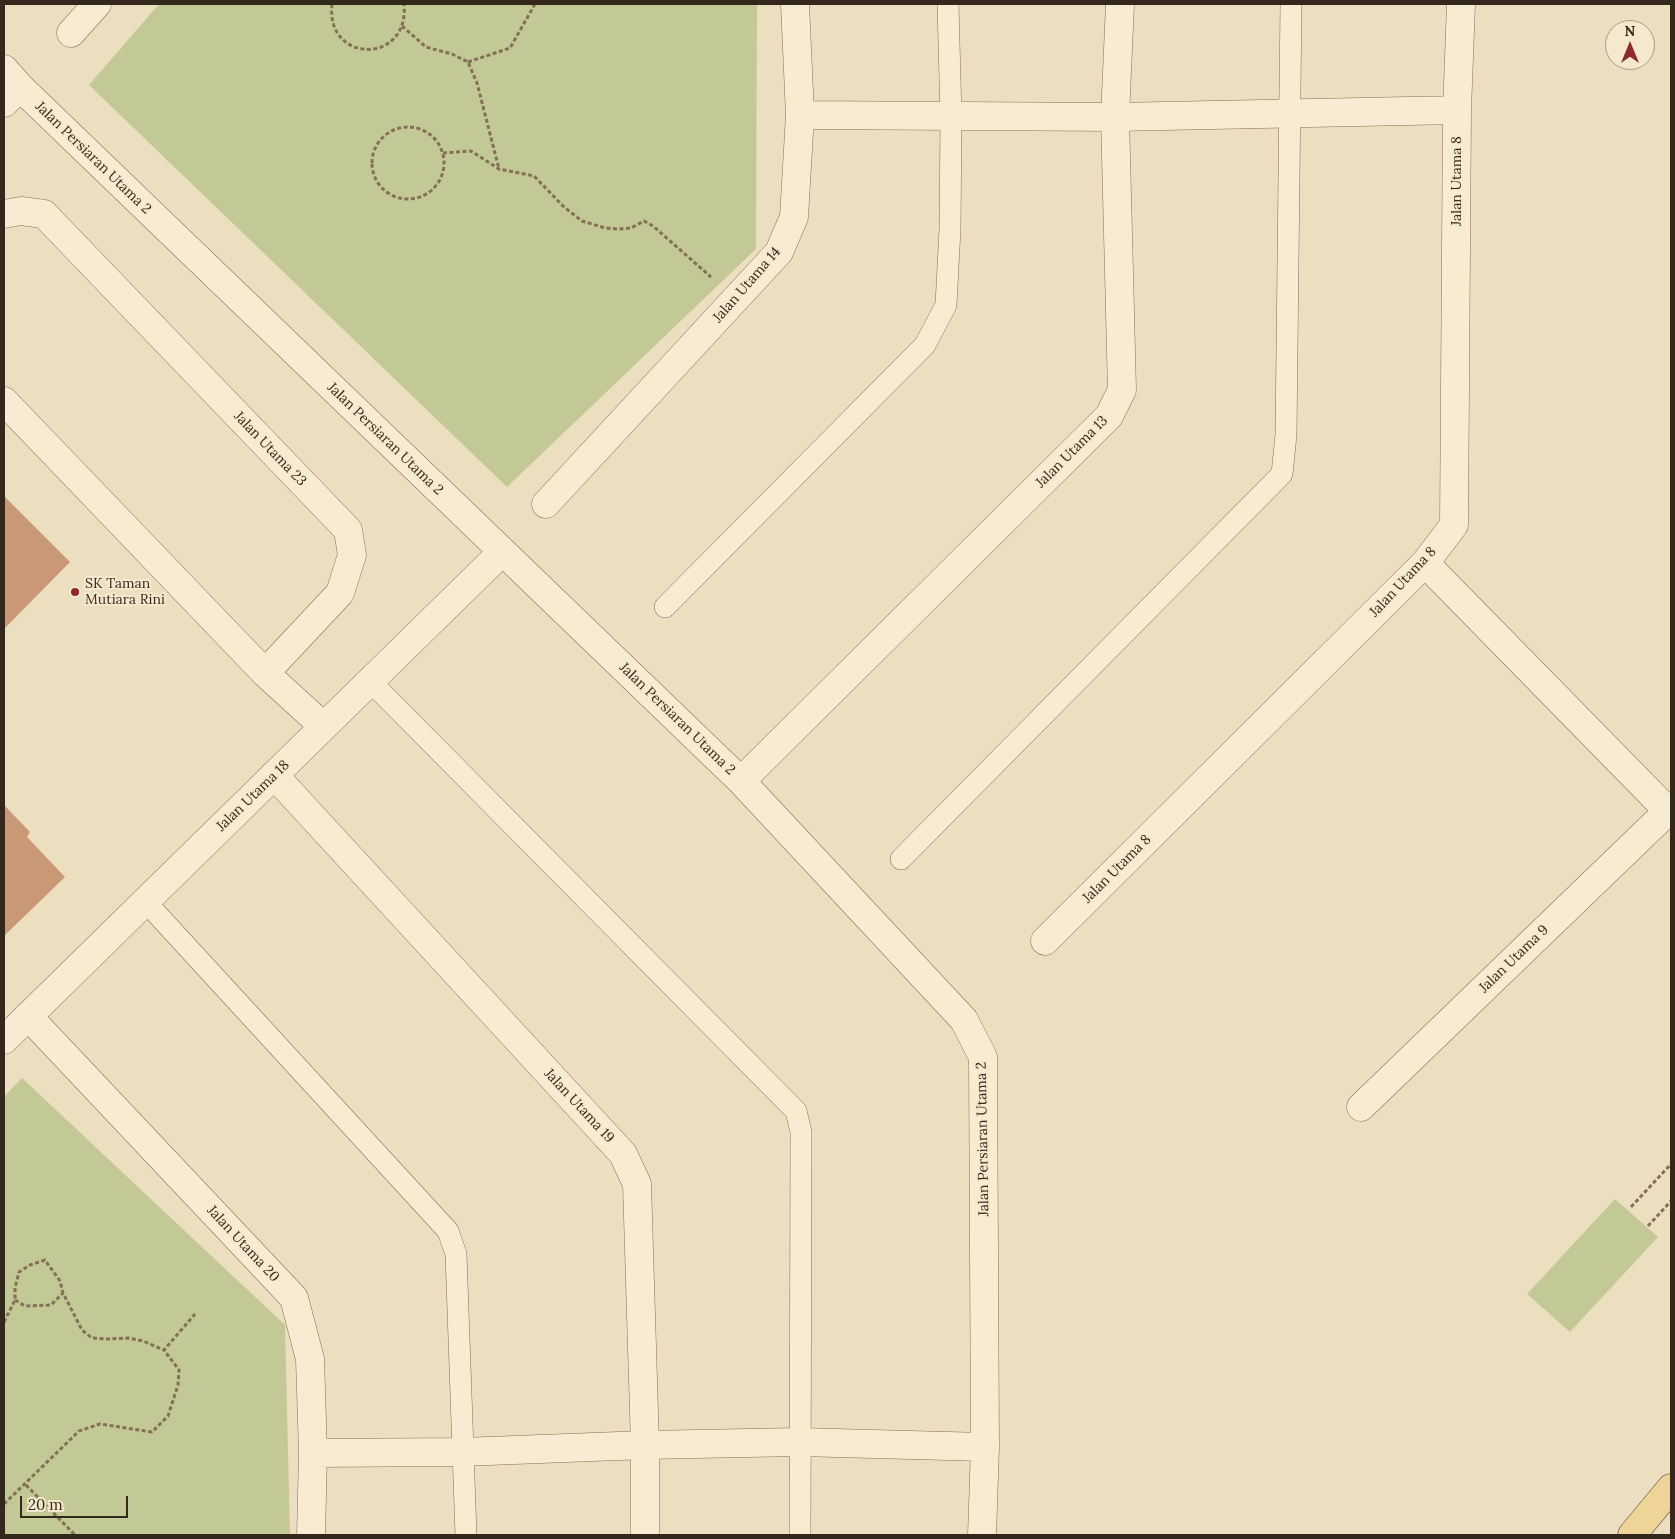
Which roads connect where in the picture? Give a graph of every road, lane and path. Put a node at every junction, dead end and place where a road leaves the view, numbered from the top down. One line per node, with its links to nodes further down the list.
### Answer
1 (97, 4): 11 (street)
2 (332, 4): 10 (path)
3 (404, 4): 10 (path)
4 (534, 4): 12 (path)
5 (795, 4): 16 (street, Jalan Utama 14)
6 (948, 4): 17 (lane)
7 (1120, 4): 18 (street, Jalan Utama 13)
8 (1291, 4): 15 (lane)
9 (1461, 4): 14 (street, Jalan Utama 8)
10 (402, 26): 12 (path)
11 (71, 33)
12 (468, 62): 20 (path)
13 (9, 86): 25 (street, Jalan Persiaran Utama 2)
14 (1458, 110): 15 (street); 26 (street, Jalan Utama 8)
15 (1290, 113): 18 (street); 34 (lane)
16 (800, 114): 17 (street); 22 (street, Jalan Utama 14)
17 (951, 117): 18 (street); 27 (lane)
18 (1115, 117): 32 (street, Jalan Utama 13)
19 (443, 152): 19 (path); 20 (path)
20 (499, 169): 22 (path)
21 (4, 214): 28 (street, Jalan Utama 23)
22 (736, 299): 24 (street, Jalan Utama 14)
23 (4, 401): 28 (street)
24 (546, 504)
25 (502, 552): 29 (street, Jalan Utama 18); 32 (street, Jalan Persiaran Utama 2)
26 (1425, 563): 33 (street, Jalan Utama 9); 36 (street, Jalan Utama 8)
27 (664, 608)
28 (265, 674): 30 (street)
29 (370, 681): 30 (street, Jalan Utama 18); 49 (lane)
30 (324, 726): 31 (street, Jalan Utama 18)
31 (274, 775): 35 (street, Jalan Utama 18); 50 (street, Jalan Utama 19)
32 (741, 781): 51 (street, Jalan Persiaran Utama 2)
33 (1670, 813): 39 (street, Jalan Utama 9)
34 (901, 859)
35 (145, 901): 37 (street, Jalan Utama 18); 52 (lane)
36 (1044, 941)
37 (28, 1016): 38 (street, Jalan Utama 18); 53 (street, Jalan Utama 20)
38 (4, 1040)
39 (1360, 1107)
40 (1671, 1164): 42 (path)
41 (1671, 1201): 43 (path)
42 (1631, 1208)
43 (1648, 1226)
44 (62, 1293): 45 (path); 45 (path); 48 (path)
45 (15, 1300): 47 (path)
46 (195, 1314): 48 (path)
47 (4, 1322)
48 (164, 1350): 54 (path)
49 (799, 1442): 50 (street); 51 (street); 61 (lane)
50 (645, 1445): 52 (street); 60 (street, Jalan Utama 19)
51 (985, 1447): 62 (street, Jalan Persiaran Utama 2)
52 (462, 1452): 53 (street); 59 (lane)
53 (313, 1453): 58 (street, Jalan Utama 20)
54 (26, 1484): 56 (path); 57 (path)
55 (1671, 1488): 63 (main road)
56 (4, 1504)
57 (75, 1535)
58 (311, 1535)
59 (466, 1535)
60 (645, 1535)
61 (800, 1535)
62 (982, 1535)
63 (1632, 1535)

